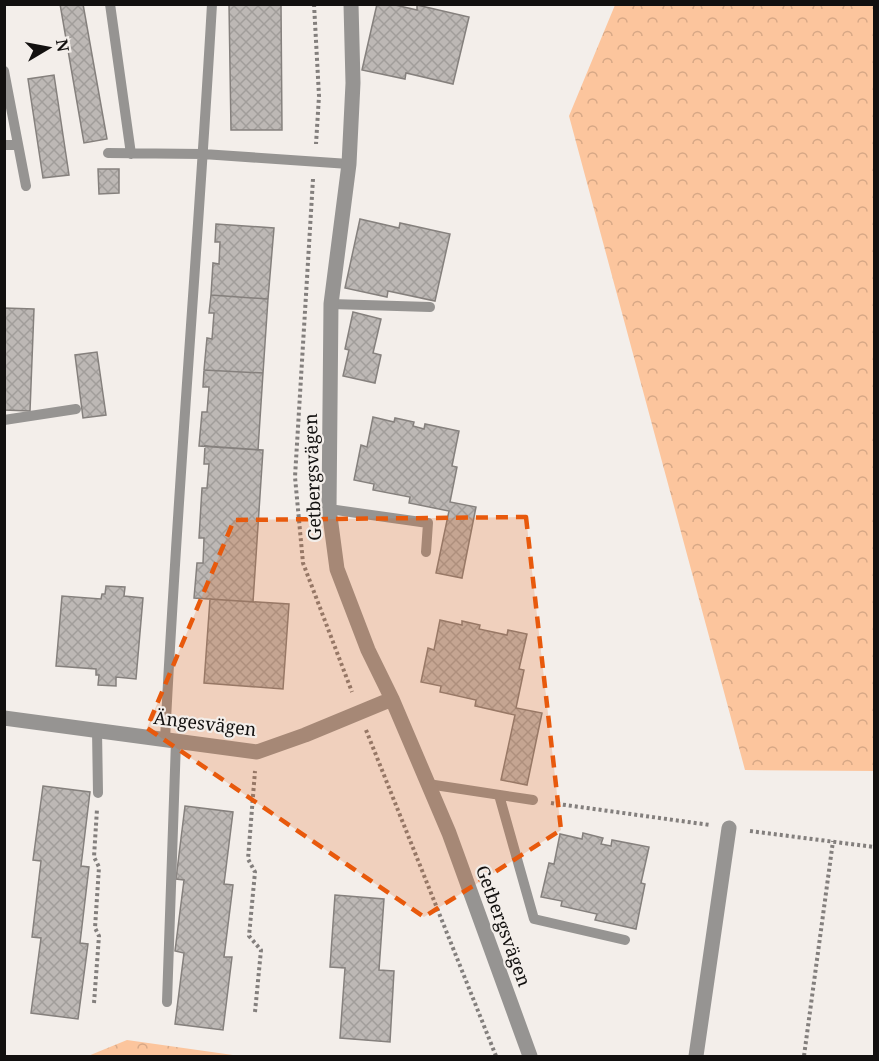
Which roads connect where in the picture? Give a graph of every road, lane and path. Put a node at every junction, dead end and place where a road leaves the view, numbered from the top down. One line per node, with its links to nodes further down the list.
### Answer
1 (110, 4): 8 (lane)
2 (212, 4): 9 (lane)
3 (351, 4): 10 (street, Getbergsvägen)
4 (4, 71): 6 (lane)
5 (4, 145): 6 (lane)
6 (18, 145): 11 (lane)
7 (108, 153): 8 (lane)
8 (131, 154): 9 (lane)
9 (203, 154): 10 (lane); 21 (lane)
10 (349, 164): 12 (street, Getbergsvägen)
11 (26, 186)
12 (331, 304): 13 (lane); 16 (street, Getbergsvägen)
13 (430, 307)
14 (76, 409): 15 (lane)
15 (4, 420)
16 (329, 509): 17 (lane); 18 (street, Getbergsvägen)
17 (426, 552)
18 (392, 699): 22 (street, Ängesvägen); 23 (street, Getbergsvägen)
19 (4, 718): 20 (street, Ängesvägen)
20 (97, 730): 21 (street, Ängesvägen); 24 (lane)
21 (170, 740): 22 (street, Ängesvägen); 31 (lane)
22 (257, 752): 33 (path)
23 (428, 784): 25 (lane); 34 (street, Getbergsvägen)
24 (98, 793): 32 (path)
25 (499, 795): 26 (lane); 30 (lane)
26 (533, 800): 27 (path)
27 (729, 828): 28 (path); 35 (street)
28 (833, 841): 29 (path); 36 (path)
29 (874, 847)
30 (625, 940)
31 (167, 1002)
32 (94, 1003)
33 (255, 1012)
34 (530, 1056)
35 (696, 1056)
36 (804, 1056)

